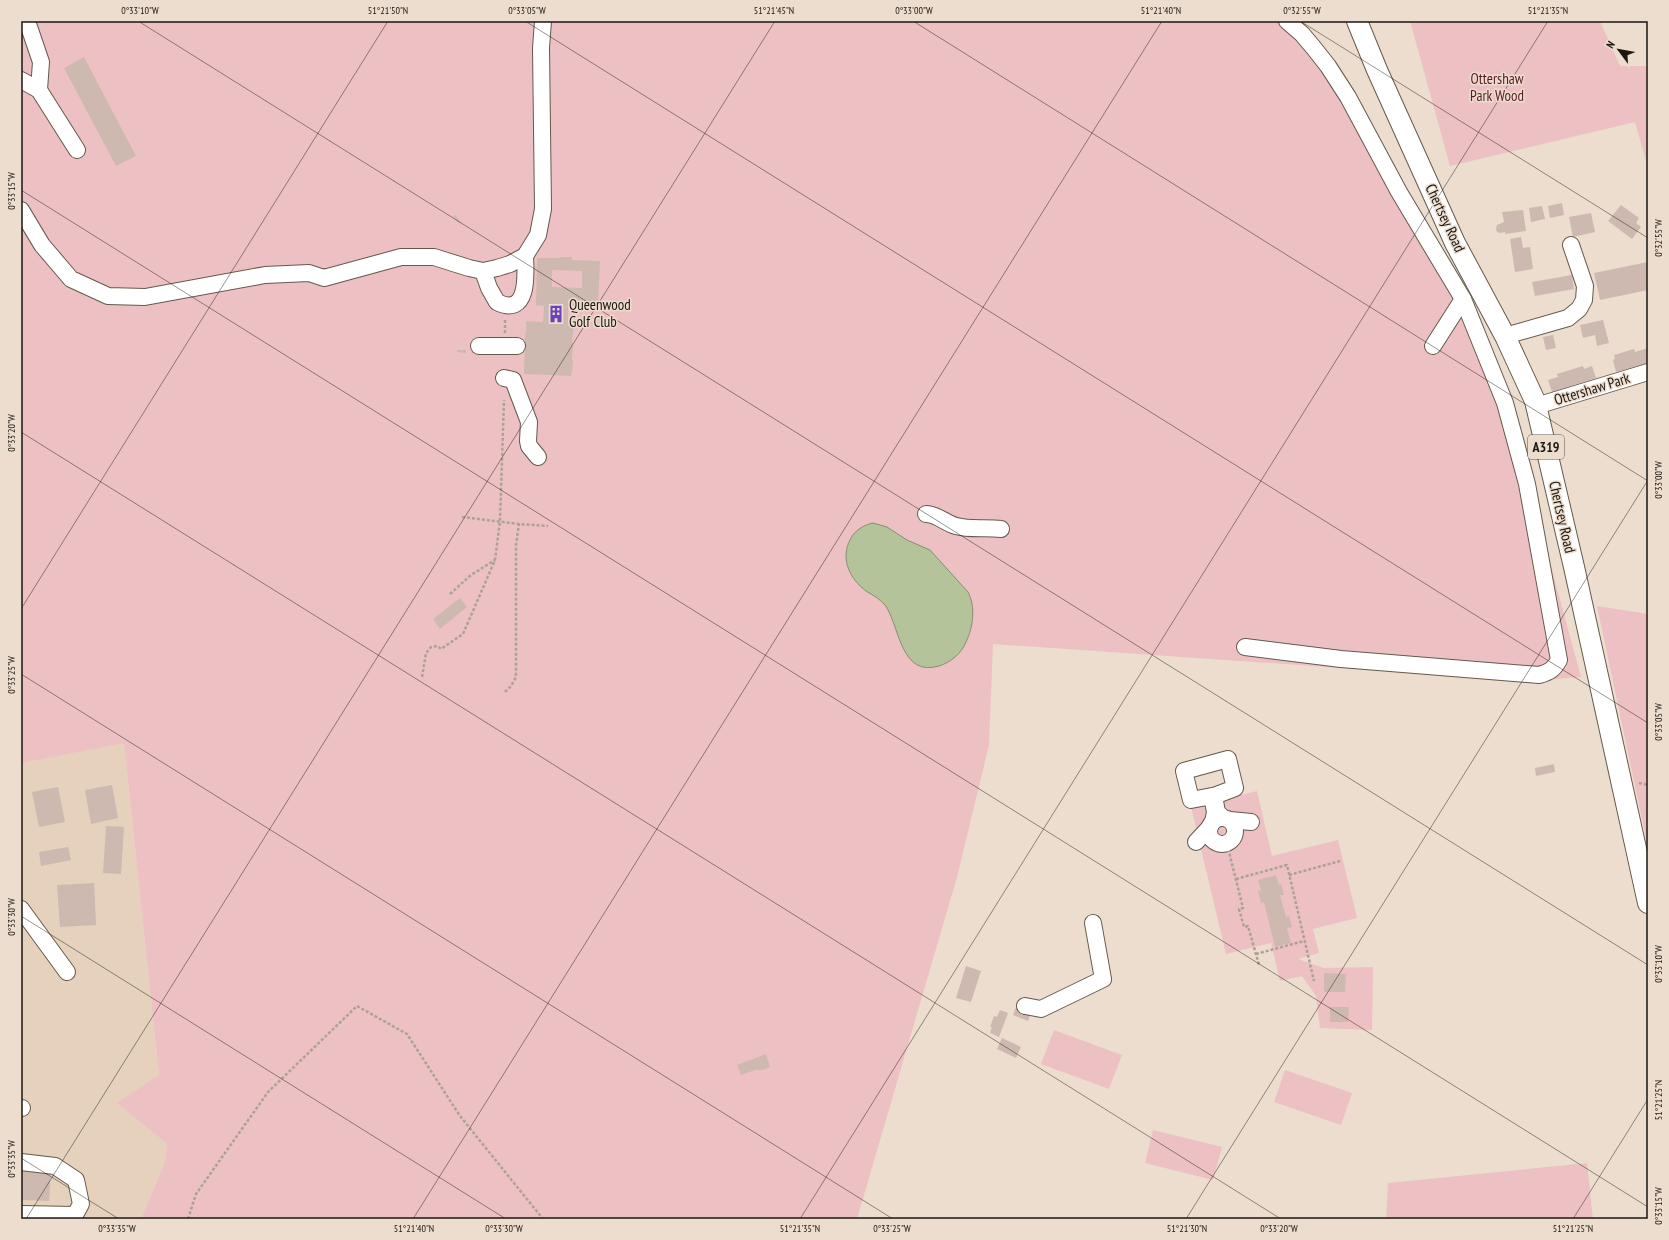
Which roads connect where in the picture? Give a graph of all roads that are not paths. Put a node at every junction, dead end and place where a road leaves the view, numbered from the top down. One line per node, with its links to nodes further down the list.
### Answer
1 (27, 21): 6 (street)
2 (543, 21): 10 (street)
3 (1287, 21): 12 (street)
4 (1357, 21): 13 (main road, Chertsey Road / A319)
5 (21, 80): 6 (street)
6 (39, 90): 7 (street)
7 (77, 150)
8 (21, 210): 11 (street)
9 (1571, 245): 13 (street)
10 (525, 256): 11 (street); 11 (street)
11 (484, 271)
12 (1463, 299): 16 (street); 23 (street)
13 (1505, 336): 19 (main road, Chertsey Road / A319)
14 (480, 346): 15 (street)
15 (511, 346)
16 (1433, 346)
17 (1648, 372): 19 (street, Ottershaw Park)
18 (504, 378): 20 (street)
19 (1536, 406): 27 (main road, Chertsey Road / A319)
20 (538, 457)
21 (926, 514): 22 (street)
22 (1001, 528)
23 (1245, 647)
24 (1219, 822): 24 (street); 25 (street); 26 (street)
25 (1251, 822)
26 (1196, 842)
27 (1648, 903)
28 (21, 909): 30 (street)
29 (1093, 923): 31 (street)
30 (67, 972)
31 (1025, 1006)
32 (21, 1162): 33 (street)
33 (21, 1214)

